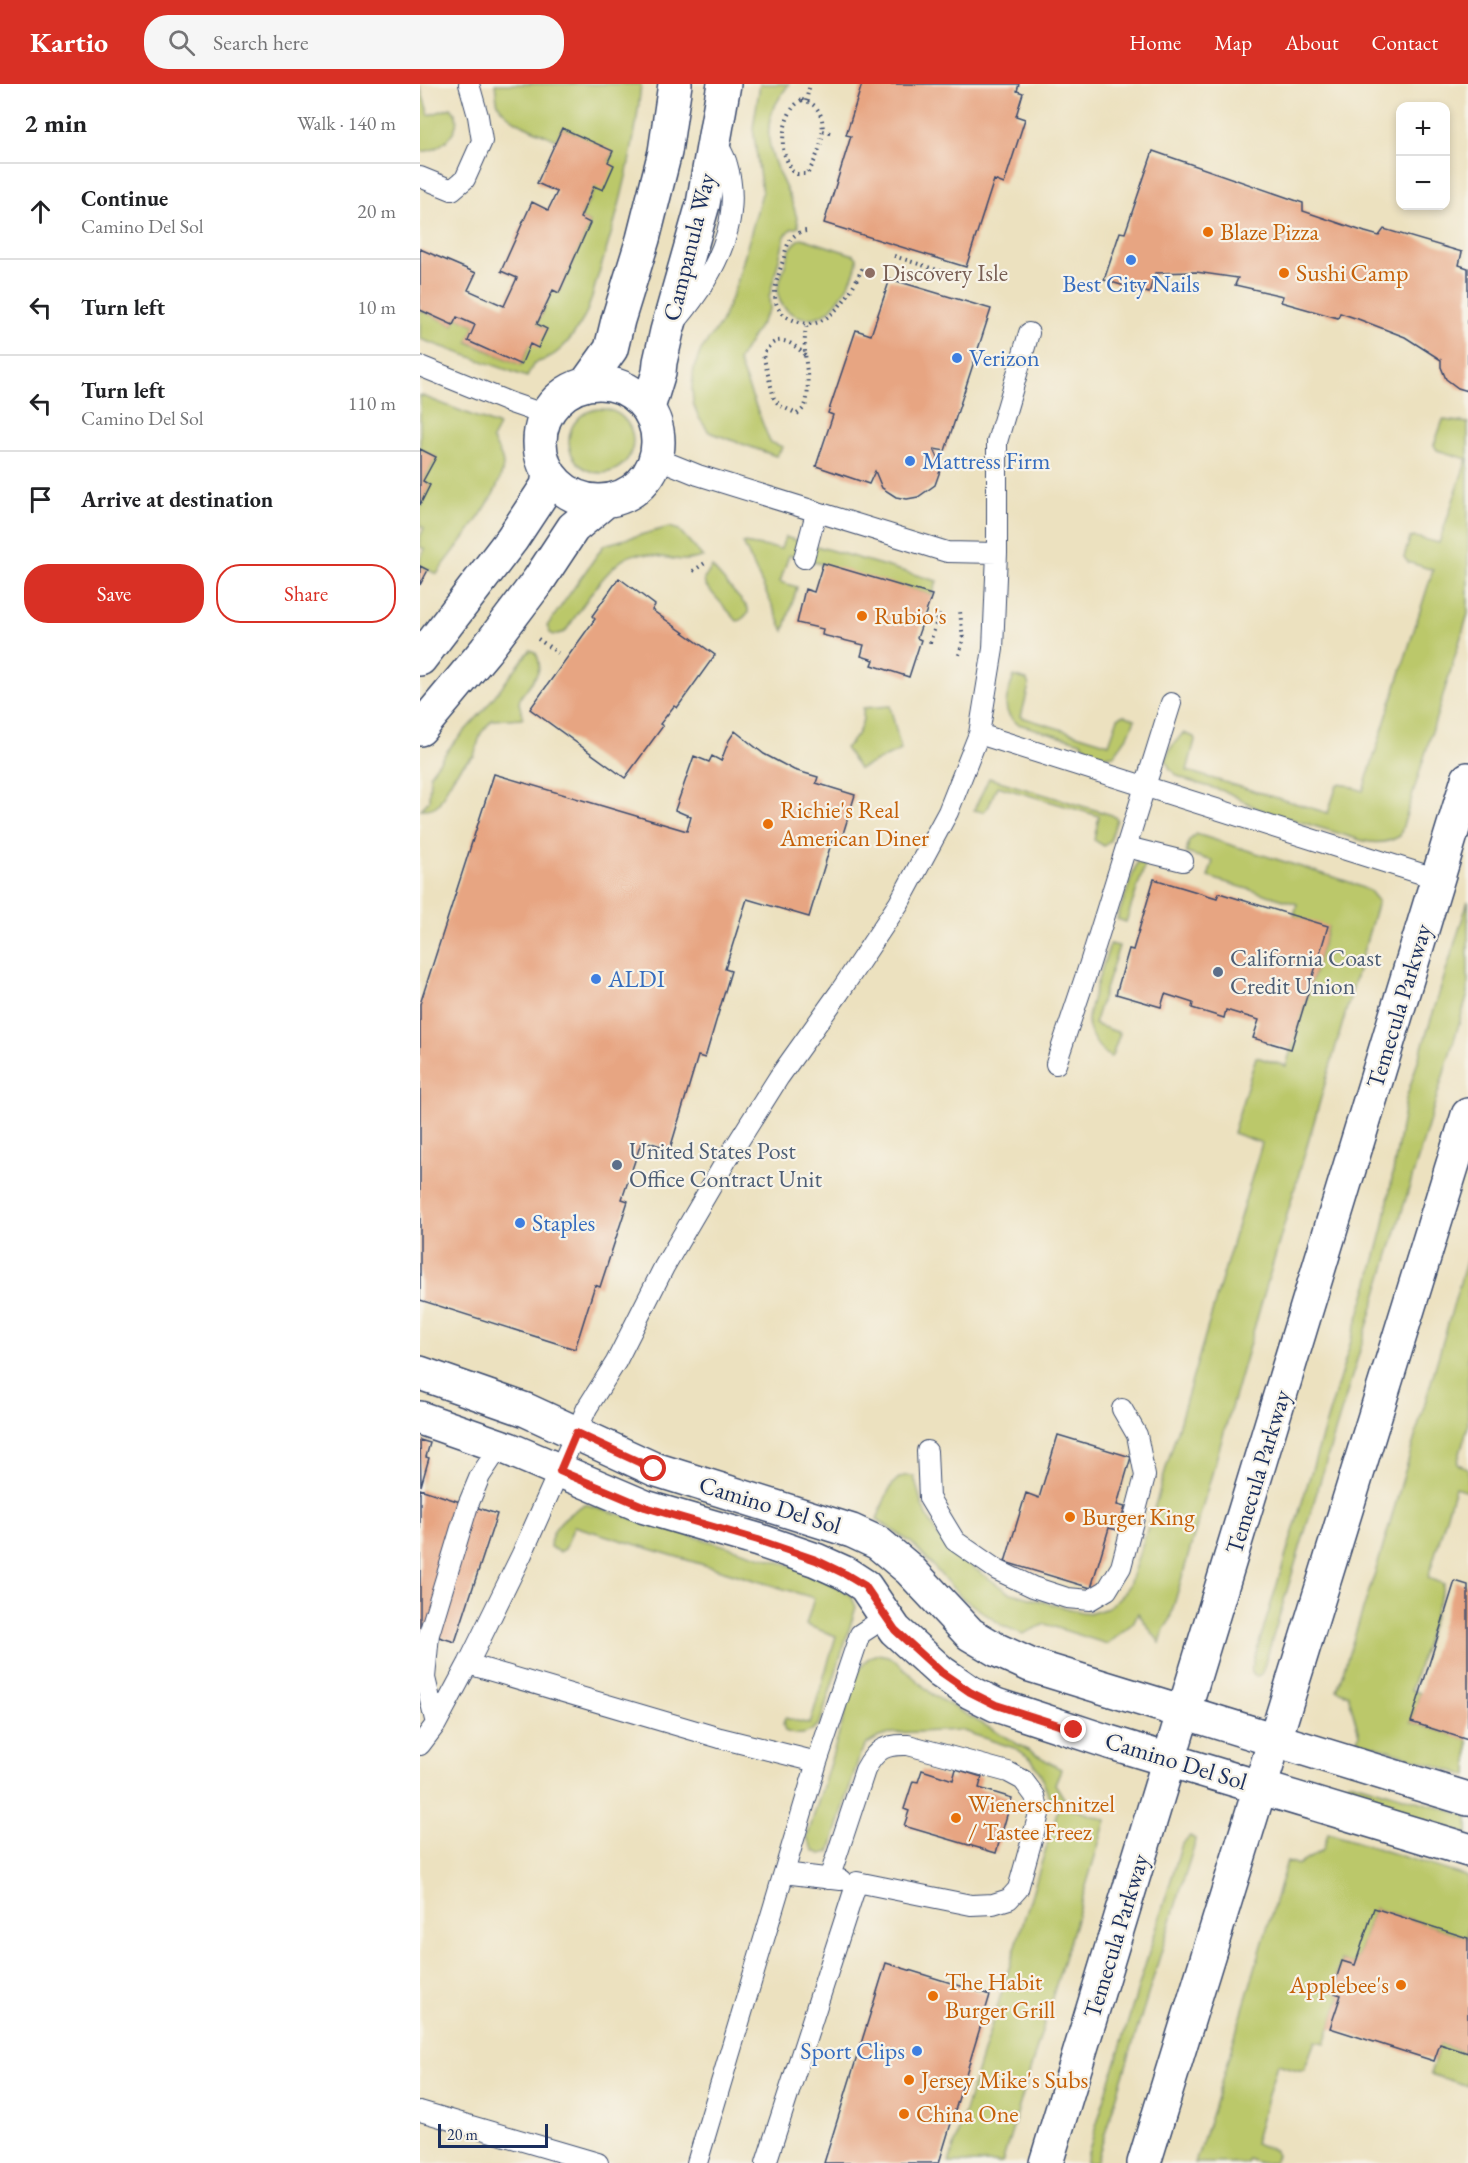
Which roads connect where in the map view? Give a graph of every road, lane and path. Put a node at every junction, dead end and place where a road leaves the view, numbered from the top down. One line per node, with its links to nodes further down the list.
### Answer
1 (469, 84): 8 (lane)
2 (675, 84): 17 (street, Campanula Way)
3 (724, 84): 18 (street, Campanula Way)
4 (810, 84): 5 (path)
5 (806, 101): 6 (path); 6 (path)
6 (823, 131): 7 (path)
7 (830, 133)
8 (420, 177)
9 (806, 231): 13 (path)
10 (894, 256): 12 (path)
11 (863, 267): 13 (path)
12 (962, 278)
13 (807, 324): 15 (path)
14 (1029, 333): 24 (lane)
15 (805, 355): 15 (path)
16 (420, 366): 19 (lane)
17 (586, 384): 18 (street); 19 (street)
18 (648, 408): 20 (street)
19 (546, 415): 21 (street)
20 (656, 459): 22 (street); 23 (lane)
21 (549, 474): 22 (street); 34 (street)
22 (604, 502): 36 (street)
23 (816, 513): 24 (lane); 25 (lane)
24 (997, 553): 37 (lane)
25 (804, 558)
26 (708, 561): 27 (path)
27 (693, 571)
28 (960, 611): 33 (path)
29 (939, 614): 31 (path)
30 (534, 637): 32 (path)
31 (930, 643)
32 (558, 653)
33 (958, 655)
34 (420, 659)
35 (1171, 704): 39 (lane)
36 (420, 729)
37 (979, 734): 39 (lane); 48 (lane)
38 (1468, 779): 42 (street, Temecula Parkway)
39 (1145, 787): 40 (lane); 42 (lane)
40 (1127, 847): 41 (lane); 43 (lane)
41 (1184, 861)
42 (1438, 879): 54 (street, Temecula Parkway)
43 (1056, 1064)
44 (1468, 1115): 56 (street)
45 (420, 1373): 48 (street, Camino Del Sol)
46 (1122, 1409): 50 (lane)
47 (420, 1418): 49 (street, Camino Del Sol)
48 (576, 1433): 51 (lane); 54 (street, Camino Del Sol)
49 (495, 1445): 51 (street, Camino Del Sol); 55 (lane)
50 (927, 1451)
51 (560, 1471): 52 (street, Camino Del Sol); 53 (lane)
52 (886, 1617): 58 (street, Camino Del Sol); 59 (lane)
53 (468, 1664): 55 (lane); 59 (lane)
54 (1184, 1713): 56 (street, Camino Del Sol); 58 (street, Temecula Parkway)
55 (436, 1724): 57 (lane)
56 (1274, 1740): 60 (street); 61 (street, Camino Del Sol)
57 (420, 1745)
58 (1170, 1760): 60 (street, Camino Del Sol); 70 (street, Temecula Parkway)
59 (817, 1762): 63 (lane)
60 (1260, 1787): 62 (street, Camino Del Sol); 71 (street)
61 (1468, 1799)
62 (1468, 1850)
63 (784, 1873): 64 (lane); 68 (lane)
64 (829, 1879): 65 (lane); 65 (lane)
65 (857, 1882): 69 (lane)
66 (420, 2111): 67 (lane)
67 (598, 2163)
68 (697, 2163)
69 (766, 2163)
70 (1046, 2163)
71 (1144, 2163)

